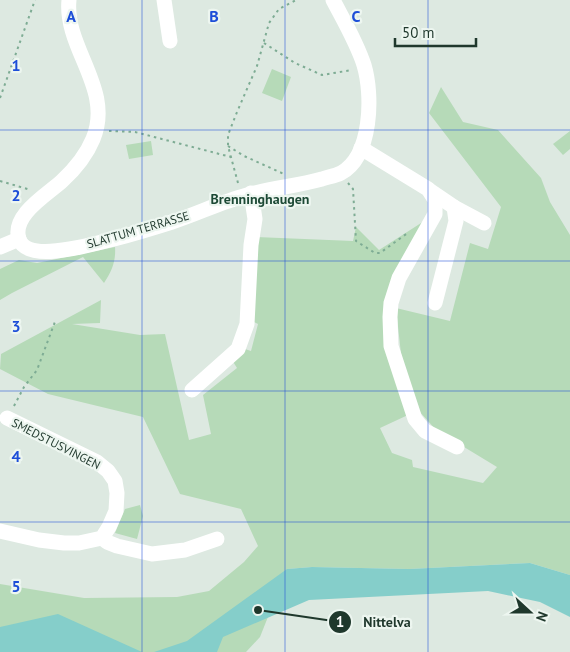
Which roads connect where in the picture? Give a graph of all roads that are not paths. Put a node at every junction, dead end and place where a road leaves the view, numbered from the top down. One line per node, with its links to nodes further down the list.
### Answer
1 (69, 0): 10 (street)
2 (164, 0): 4 (street)
3 (333, 0): 5 (street)
4 (170, 41)
5 (361, 148): 6 (street); 7 (street, SLATTUM TERRASSE)
6 (428, 190): 8 (street); 15 (street)
7 (246, 195): 10 (street, SLATTUM TERRASSE); 13 (street)
8 (454, 207): 9 (street); 12 (street)
9 (484, 223)
10 (19, 239): 11 (street)
11 (0, 247)
12 (435, 303)
13 (192, 390)
14 (8, 418): 17 (street, SMEDSTUSVINGEN)
15 (457, 448)
16 (0, 531): 17 (street)
17 (102, 538): 18 (street)
18 (217, 539)

